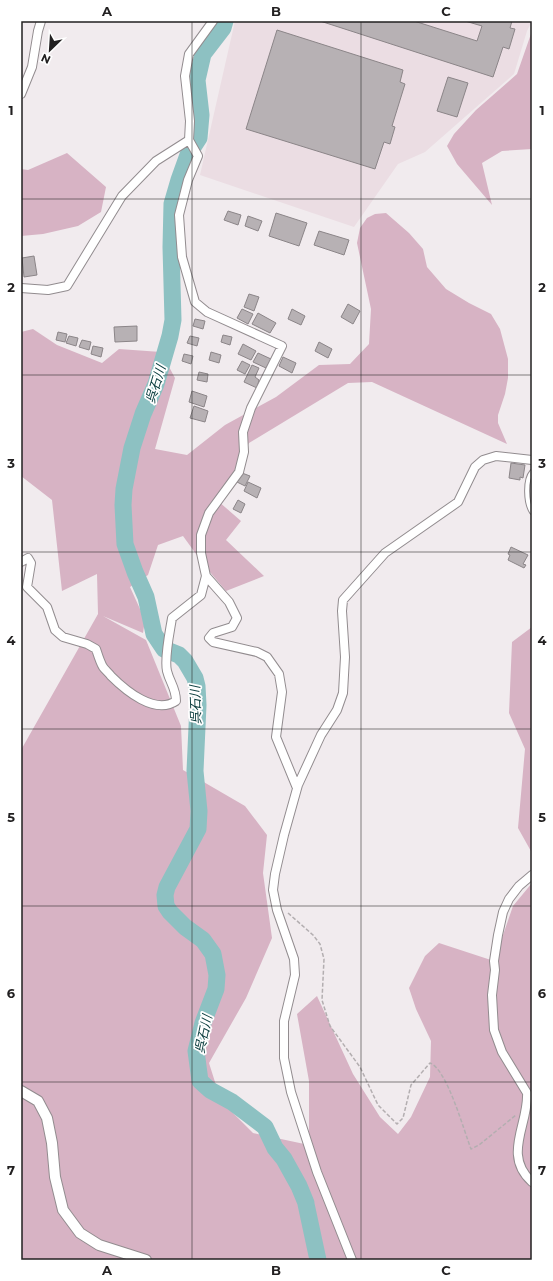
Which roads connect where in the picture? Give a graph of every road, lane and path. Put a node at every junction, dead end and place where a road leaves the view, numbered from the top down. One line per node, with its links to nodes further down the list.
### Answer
1 (41, 21): 3 (street)
2 (213, 21): 4 (street)
3 (21, 94)
4 (190, 141): 5 (street); 10 (street)
5 (21, 288)
6 (532, 460): 11 (street)
7 (532, 472): 8 (lane)
8 (532, 512)
9 (21, 562): 10 (street)
10 (206, 576): 11 (street)
11 (297, 788): 13 (street)
12 (532, 875): 16 (street)
13 (276, 903): 15 (path); 18 (street)
14 (21, 1091): 17 (street)
15 (517, 1114)
16 (532, 1182)
17 (146, 1260)
18 (352, 1260)

